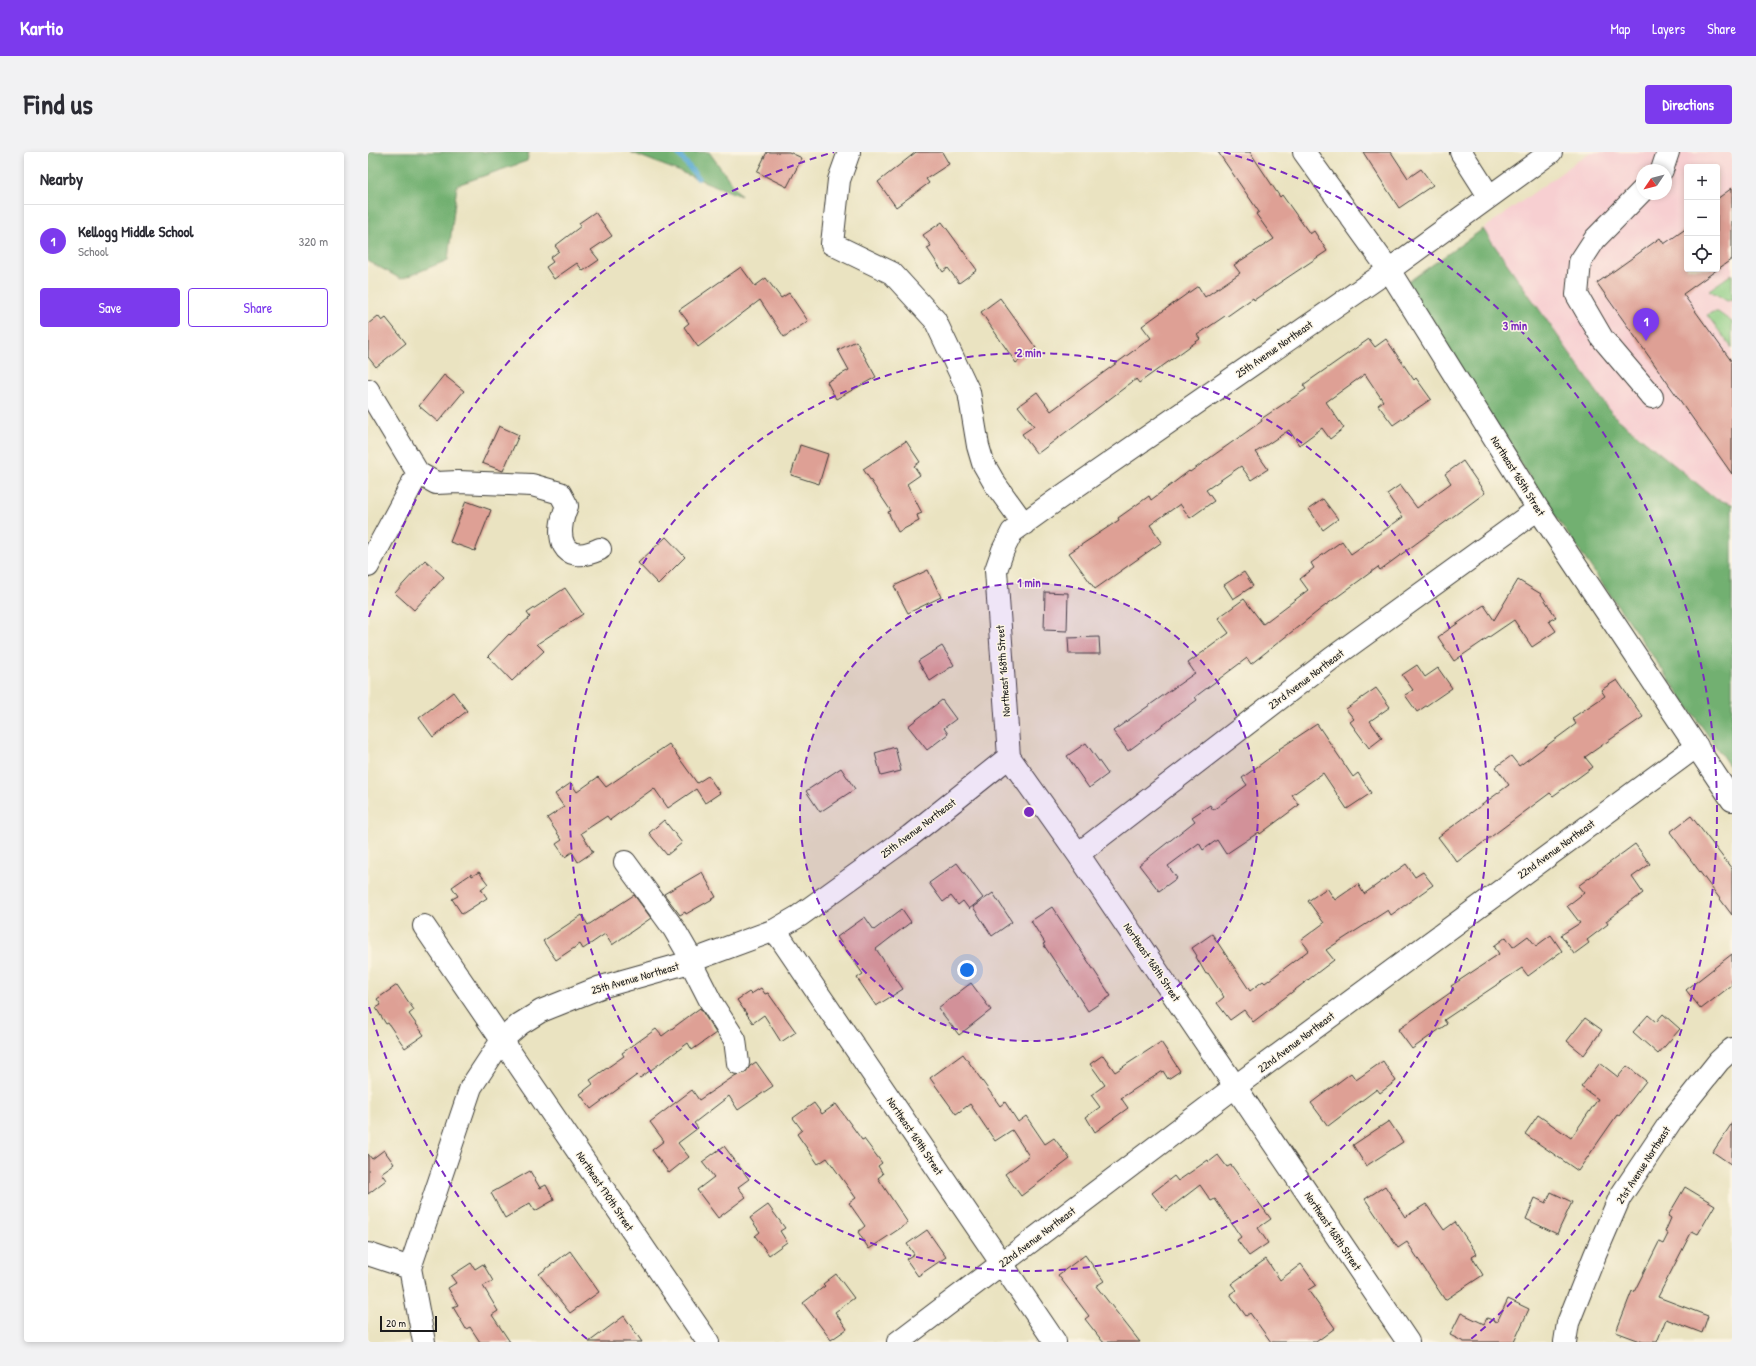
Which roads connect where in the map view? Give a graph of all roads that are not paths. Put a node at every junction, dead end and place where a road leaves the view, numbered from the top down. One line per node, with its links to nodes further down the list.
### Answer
1 (849, 152): 14 (street)
2 (1304, 152): 9 (street, Northeast 165th Street)
3 (1461, 152): 7 (street)
4 (1551, 152): 7 (street, 25th Avenue Northeast)
5 (1668, 152): 6 (street)
6 (1664, 164)
7 (1490, 196): 9 (street, 25th Avenue Northeast)
8 (1636, 197): 11 (street)
9 (1389, 270): 13 (street, Northeast 165th Street); 14 (street, 25th Avenue Northeast)
10 (368, 390): 12 (street)
11 (1652, 397)
12 (418, 473): 15 (street); 17 (street)
13 (1538, 509): 18 (street, Northeast 165th Street); 21 (street, 23rd Avenue Northeast)
14 (1024, 524): 16 (street, 25th Avenue Northeast)
15 (600, 549)
16 (1002, 550): 19 (street, Northeast 168th Street)
17 (368, 566)
18 (1697, 746): 20 (street, Northeast 165th Street); 29 (street, 22nd Avenue Northeast)
19 (1010, 757): 21 (street, Northeast 168th Street); 24 (street, 25th Avenue Northeast)
20 (1732, 800)
21 (1078, 854): 29 (street, Northeast 168th Street)
22 (625, 862): 25 (street)
23 (424, 926): 26 (street, Northeast 170th Street)
24 (775, 930): 25 (street, 25th Avenue Northeast); 31 (street, Northeast 169th Street)
25 (691, 961): 26 (street, 25th Avenue Northeast); 28 (street)
26 (502, 1040): 32 (street, 25th Avenue Northeast); 34 (street, Northeast 170th Street)
27 (1732, 1049): 38 (street, 21st Avenue Northeast)
28 (738, 1063)
29 (1236, 1086): 31 (street, 22nd Avenue Northeast); 37 (street, Northeast 168th Street)
30 (368, 1254): 32 (street)
31 (1001, 1263): 35 (street, 22nd Avenue Northeast); 36 (street, Northeast 169th Street)
32 (410, 1268): 33 (street)
33 (424, 1342)
34 (708, 1342)
35 (898, 1342)
36 (1055, 1342)
37 (1408, 1342)
38 (1565, 1342)

